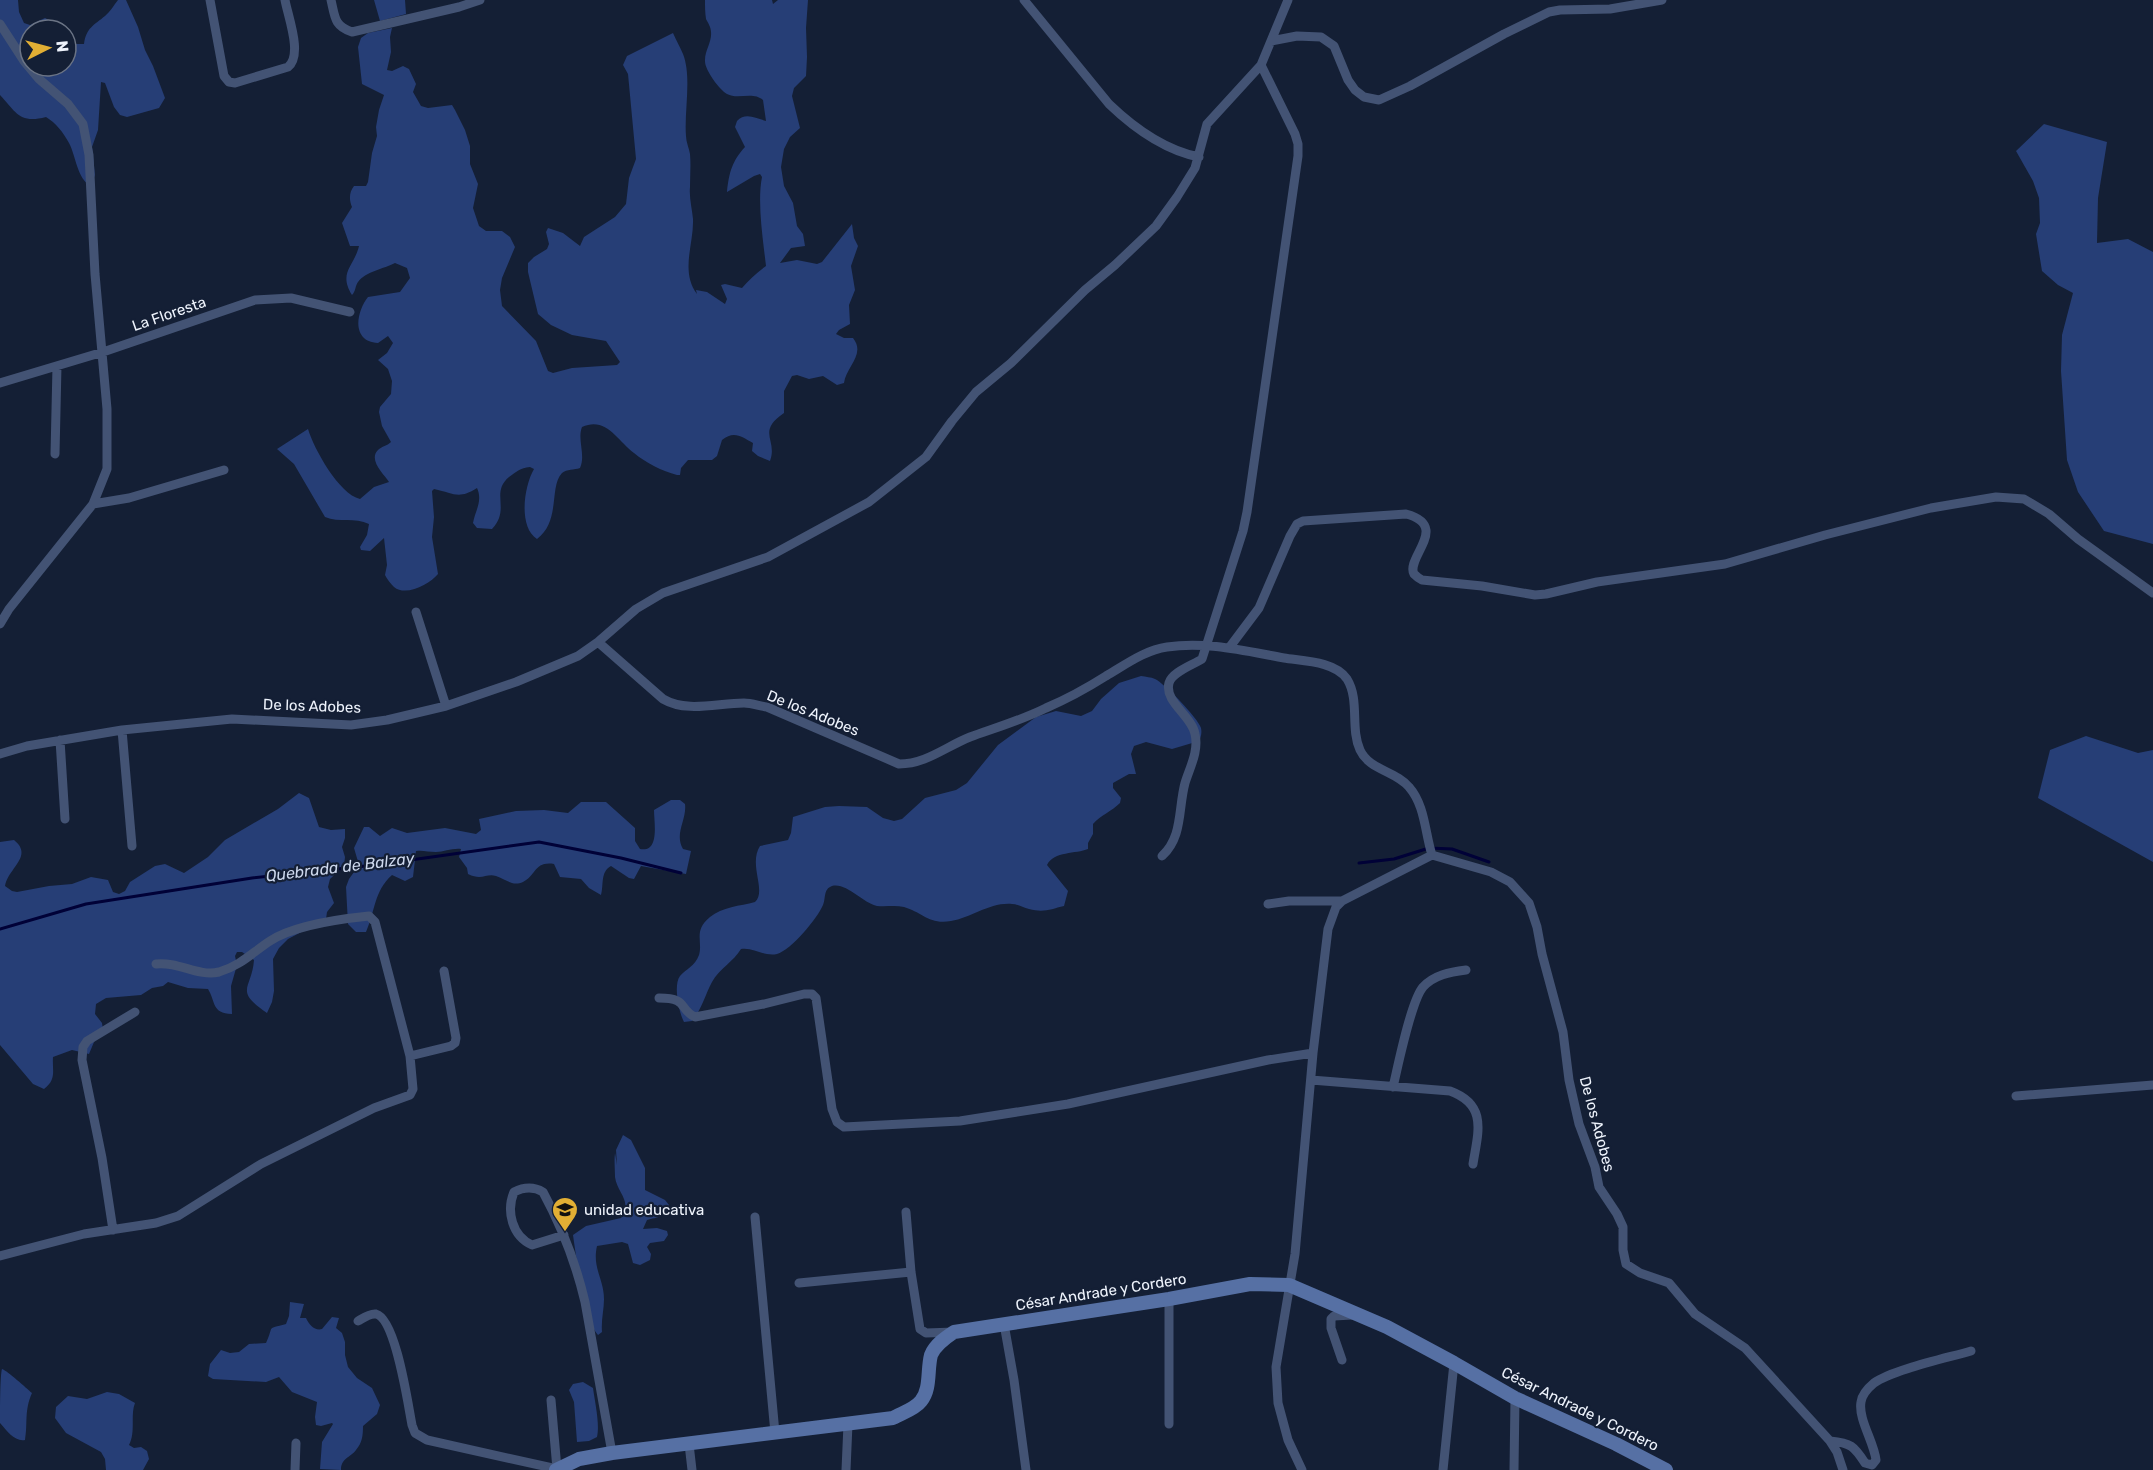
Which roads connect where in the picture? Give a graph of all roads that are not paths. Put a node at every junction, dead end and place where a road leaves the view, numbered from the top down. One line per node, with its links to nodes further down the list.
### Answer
1 (210, 0): 2 (street)
2 (285, 0)
3 (331, 0): 4 (street)
4 (480, 0)
5 (1024, 0): 11 (street)
6 (1288, 0): 9 (street)
7 (1662, 0): 9 (street)
8 (0, 24): 13 (street)
9 (1271, 41): 10 (street)
10 (1261, 65): 11 (street); 23 (street)
11 (1199, 157): 22 (street)
12 (350, 312): 13 (street, La Floresta)
13 (103, 352): 14 (street, La Floresta); 18 (street)
14 (57, 366): 15 (street, La Floresta); 16 (street)
15 (0, 383)
16 (56, 454)
17 (224, 470): 18 (street)
18 (93, 504): 21 (street)
19 (2153, 592): 24 (street)
20 (416, 612): 25 (street)
21 (0, 624)
22 (598, 642): 23 (street, De los Adobes); 25 (street, De los Adobes)
23 (1206, 646): 24 (street, De los Adobes); 32 (street)
24 (1229, 648): 31 (street, De los Adobes)
25 (446, 706): 26 (street, De los Adobes)
26 (122, 730): 27 (street, De los Adobes); 30 (street)
27 (60, 740): 28 (street, De los Adobes); 29 (street)
28 (0, 754)
29 (65, 819)
30 (132, 846)
31 (1431, 853): 33 (street); 68 (street, De los Adobes)
32 (1162, 856)
33 (1342, 901): 34 (street); 40 (street)
34 (1268, 904)
35 (156, 964): 41 (street)
36 (1466, 970): 44 (street)
37 (444, 971): 41 (street)
38 (659, 998): 40 (street)
39 (135, 1012): 49 (street)
40 (1313, 1053): 42 (street)
41 (410, 1056): 49 (street)
42 (1311, 1080): 44 (street); 54 (street)
43 (2153, 1085): 45 (street)
44 (1393, 1087): 46 (street)
45 (2016, 1096)
46 (1473, 1164)
47 (906, 1212): 52 (street)
48 (755, 1217): 67 (street)
49 (113, 1230): 51 (street)
50 (564, 1235): 50 (street); 71 (street)
51 (0, 1256)
52 (911, 1272): 53 (street); 59 (street)
53 (799, 1283)
54 (1289, 1285): 55 (street, César Andrade y Cordero); 56 (street, César Andrade y Cordero); 78 (street)
55 (1169, 1299): 58 (street, César Andrade y Cordero); 66 (street)
56 (1361, 1316): 61 (street); 62 (street, César Andrade y Cordero)
57 (358, 1321): 73 (street)
58 (1004, 1324): 59 (street, César Andrade y Cordero); 77 (street)
59 (954, 1332): 65 (street)
60 (1971, 1351): 68 (street)
61 (1341, 1360)
62 (1454, 1363): 63 (street, César Andrade y Cordero); 79 (street)
63 (1515, 1398): 72 (street, César Andrade y Cordero); 80 (street)
64 (551, 1400): 73 (street)
65 (848, 1424): 67 (street); 76 (street)
66 (1168, 1424)
67 (776, 1433): 70 (street)
68 (1830, 1441): 82 (street, De los Adobes)
69 (296, 1443): 74 (street)
70 (689, 1444): 71 (street); 75 (street)
71 (612, 1453): 73 (street)
72 (1642, 1465): 81 (street, César Andrade y Cordero)
73 (556, 1469)
74 (295, 1470)
75 (692, 1470)
76 (846, 1470)
77 (1026, 1470)
78 (1302, 1470)
79 (1443, 1470)
80 (1514, 1470)
81 (1666, 1470)
82 (1843, 1470)

